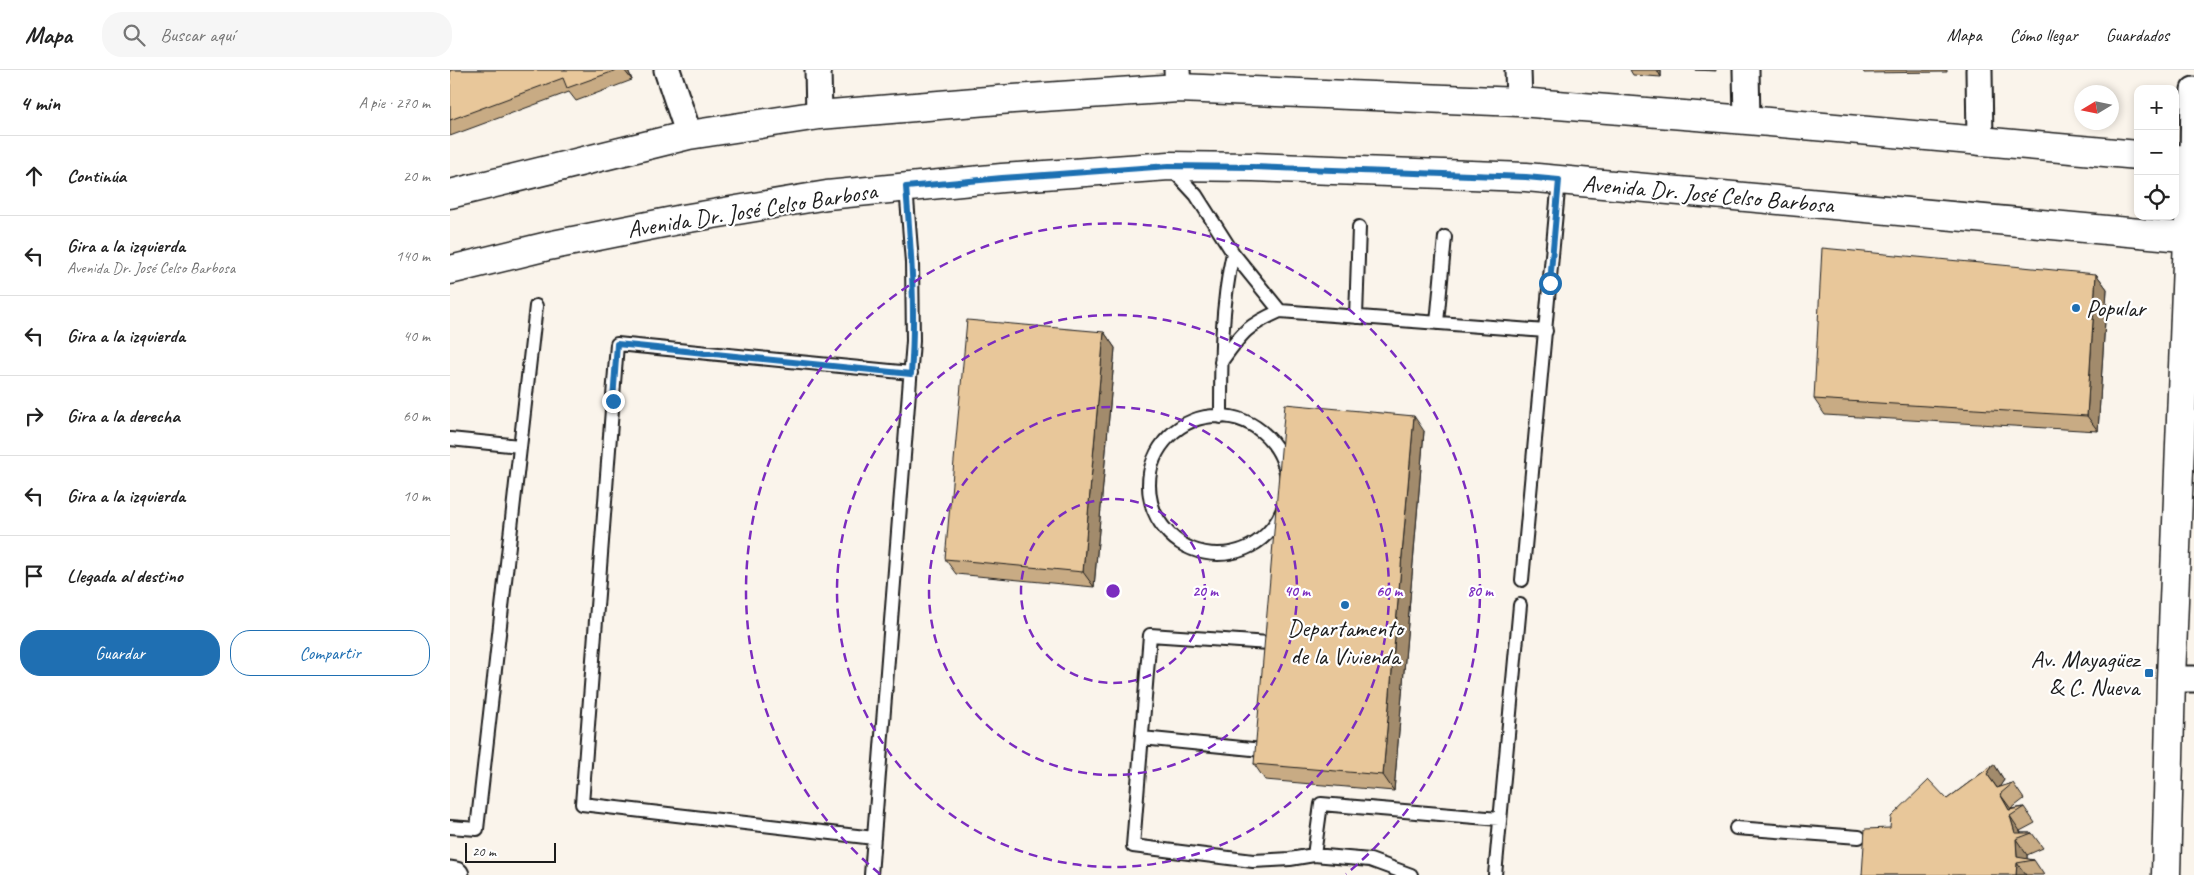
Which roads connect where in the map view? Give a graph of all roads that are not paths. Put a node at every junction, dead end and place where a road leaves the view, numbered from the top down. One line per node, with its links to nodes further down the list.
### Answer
1 (667, 70): 11 (street)
2 (818, 70): 9 (street)
3 (1518, 70): 8 (street)
4 (1746, 70): 10 (street)
5 (1979, 70): 12 (street)
6 (1177, 79): 8 (main road); 9 (main road)
7 (2194, 90): 14 (street)
8 (1519, 102): 10 (main road)
9 (819, 115): 11 (main road)
10 (1747, 120): 12 (main road)
11 (689, 135): 18 (main road)
12 (1980, 142): 13 (main road)
13 (2134, 155)
14 (2188, 160): 21 (main road)
15 (1169, 166): 16 (main road, Avenida Dr. José Celso Barbosa); 17 (main road, Avenida Dr. José Celso Barbosa); 22 (lane)
16 (1559, 180): 21 (main road, Avenida Dr. José Celso Barbosa); 28 (lane)
17 (906, 187): 23 (main road, Avenida Dr. José Celso Barbosa); 30 (lane)
18 (450, 194)
19 (1359, 227): 26 (lane)
20 (1445, 237): 27 (lane)
21 (2191, 238): 37 (main road)
22 (1233, 252): 25 (lane); 29 (lane)
23 (450, 270)
24 (536, 306): 33 (lane)
25 (1280, 311): 26 (lane); 29 (lane)
26 (1356, 317): 27 (lane)
27 (1437, 323): 28 (lane)
28 (1546, 331): 34 (lane)
29 (1221, 362): 31 (lane)
30 (911, 374): 44 (lane); 44 (lane)
31 (1221, 417): 31 (lane)
32 (450, 439): 33 (lane)
33 (520, 446): 41 (lane)
34 (1522, 580)
35 (1520, 605): 40 (lane)
36 (1269, 643): 38 (lane)
37 (2183, 679): 51 (main road)
38 (1142, 738): 39 (lane); 45 (lane)
39 (1262, 750)
40 (1499, 819): 45 (lane); 50 (lane)
41 (450, 827)
42 (1736, 828): 43 (lane)
43 (1859, 837)
44 (874, 838): 48 (lane)
45 (1314, 855): 49 (lane)
46 (450, 874): 47 (street)
47 (456, 875)
48 (871, 875)
49 (1411, 875)
50 (1495, 875)
51 (2166, 875)

